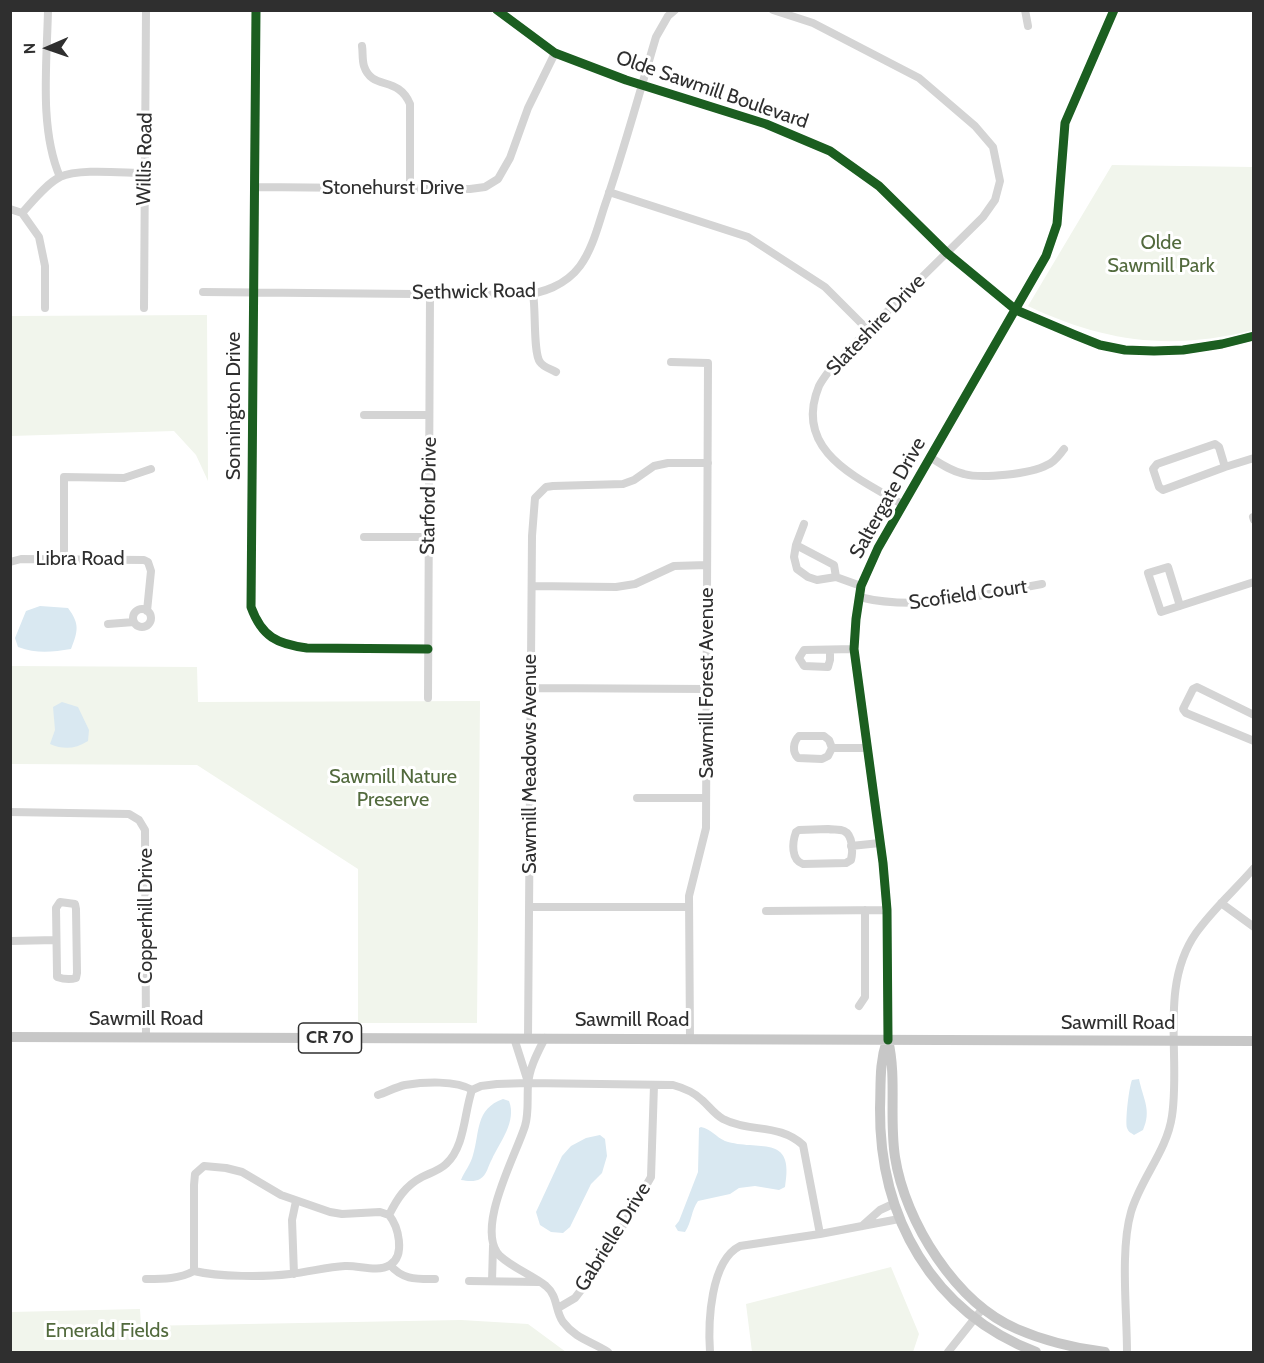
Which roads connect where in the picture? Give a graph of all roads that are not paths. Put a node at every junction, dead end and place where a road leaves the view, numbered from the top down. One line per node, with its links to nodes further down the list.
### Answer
1 (48, 10): 14 (street)
2 (146, 10): 13 (street, Willis Road)
3 (256, 10): 15 (street, Sonnington Drive)
4 (497, 10): 11 (street, Olde Sawmill Boulevard)
5 (675, 10): 12 (street, Sethwick Road)
6 (773, 10): 20 (street, Slateshire Drive)
7 (1025, 10): 9 (street)
8 (1114, 10): 27 (street, Saltergate Drive)
9 (1028, 26)
10 (362, 46): 16 (street)
11 (555, 53): 12 (street, Olde Sawmill Boulevard); 16 (street, Stonehurst Drive)
12 (642, 85): 17 (street, Sethwick Road); 20 (street, Olde Sawmill Boulevard)
13 (144, 174): 14 (street); 26 (street, Willis Road)
14 (60, 177): 19 (street)
15 (255, 187): 16 (street, Stonehurst Drive); 22 (street, Sonnington Drive)
16 (410, 188)
17 (609, 192): 24 (street, Sethwick Road); 28 (street)
18 (10, 209): 19 (street)
19 (22, 213): 25 (street)
20 (947, 253): 27 (street, Olde Sawmill Boulevard); 28 (street, Slateshire Drive)
21 (203, 292): 22 (street, Sethwick Road)
22 (253, 292): 23 (street, Sethwick Road); 58 (street, Sonnington Drive)
23 (430, 294): 24 (street, Sethwick Road); 33 (street, Starford Drive)
24 (533, 294): 31 (street)
25 (45, 308)
26 (144, 308)
27 (1016, 310): 29 (street, Olde Sawmill Boulevard); 35 (street, Saltergate Drive)
28 (868, 330): 40 (street, Slateshire Drive)
29 (1254, 336)
30 (671, 362): 37 (street, Sawmill Forest Avenue)
31 (556, 372)
32 (364, 415): 33 (street)
33 (429, 415): 43 (street, Starford Drive)
34 (1064, 449): 35 (street)
35 (930, 457): 40 (street, Saltergate Drive)
36 (1254, 458): 38 (street)
37 (708, 464): 47 (street, Sawmill Forest Avenue); 51 (street, Sawmill Meadows Avenue)
38 (1225, 467): 38 (street)
39 (152, 469): 45 (street)
40 (902, 504): 52 (street, Saltergate Drive)
41 (804, 524): 44 (street)
42 (364, 537): 43 (street)
43 (428, 537): 58 (street, Starford Drive)
44 (796, 545): 48 (street); 48 (street)
45 (64, 559): 46 (street, Libra Road); 55 (street, Libra Road)
46 (10, 562)
47 (707, 565): 51 (street); 62 (street, Sawmill Forest Avenue)
48 (836, 577): 52 (street)
49 (1254, 582): 54 (street)
50 (1042, 584): 53 (street, Scofield Court)
51 (532, 586): 61 (street, Sawmill Meadows Avenue)
52 (861, 586): 53 (street, Saltergate Drive)
53 (859, 597): 59 (street, Saltergate Drive)
54 (1180, 606): 54 (street)
55 (147, 610): 56 (street); 56 (street)
56 (134, 622): 57 (street)
57 (108, 624)
58 (428, 649): 63 (street, Starford Drive)
59 (854, 649): 60 (street); 67 (street, Saltergate Drive)
60 (830, 650)
61 (531, 688): 62 (street); 75 (street, Sawmill Meadows Avenue)
62 (706, 689): 69 (street, Sawmill Forest Avenue)
63 (428, 698)
64 (1254, 715): 65 (street)
65 (1254, 741)
66 (832, 748): 67 (street)
67 (867, 748): 71 (street, Saltergate Drive)
68 (637, 798): 69 (street)
69 (706, 798): 76 (street, Sawmill Forest Avenue)
70 (10, 812): 85 (street, Copperhill Drive)
71 (880, 843): 72 (street); 79 (street, Saltergate Drive)
72 (851, 846): 72 (street)
73 (1254, 868): 74 (street)
74 (1221, 903): 80 (street); 91 (street)
75 (529, 907): 76 (street); 87 (street, Sawmill Meadows Avenue)
76 (688, 908): 89 (street, Sawmill Forest Avenue)
77 (766, 910): 78 (street)
78 (865, 910): 79 (street); 83 (street)
79 (887, 910): 90 (street, Saltergate Drive)
80 (1254, 927)
81 (10, 940): 82 (street)
82 (56, 940): 82 (street)
83 (859, 1006)
84 (10, 1037): 85 (main road, Sawmill Road / CR 70)
85 (146, 1037): 86 (main road, Sawmill Road / CR 70)
86 (514, 1038): 87 (main road, Sawmill Road / CR 70); 93 (street)
87 (528, 1038): 88 (main road, Sawmill Road / CR 70)
88 (545, 1038): 89 (main road, Sawmill Road / CR 70); 93 (street)
89 (690, 1038): 90 (main road, Sawmill Road / CR 70)
90 (888, 1040): 91 (main road, Sawmill Road / CR 70); 98 (main road); 113 (main road)
91 (1174, 1041): 92 (main road, Sawmill Road / CR 70); 120 (street)
92 (1254, 1041)
93 (528, 1083): 94 (street); 95 (street); 103 (street)
94 (654, 1085): 102 (street); 112 (street, Gabrielle Drive)
95 (472, 1090): 96 (street); 99 (street)
96 (378, 1095)
97 (296, 1201): 99 (street); 105 (street); 106 (street)
98 (893, 1204): 100 (main road); 101 (street)
99 (389, 1215): 104 (street)
100 (899, 1219): 101 (street); 114 (main road)
101 (862, 1226): 102 (street)
102 (820, 1234): 116 (street)
103 (493, 1246): 110 (street); 111 (street)
104 (390, 1265): 106 (street); 108 (street)
105 (194, 1271): 106 (street); 107 (street)
106 (294, 1274)
107 (146, 1279)
108 (435, 1279)
109 (469, 1281): 110 (street)
110 (492, 1281): 111 (street)
111 (539, 1282): 112 (street)
112 (558, 1308): 115 (street)
113 (983, 1308): 114 (street); 119 (main road)
114 (974, 1320): 117 (street); 118 (main road)
115 (608, 1353)
116 (710, 1353)
117 (948, 1353)
118 (1036, 1353)
119 (1105, 1353)
120 (1127, 1353)

